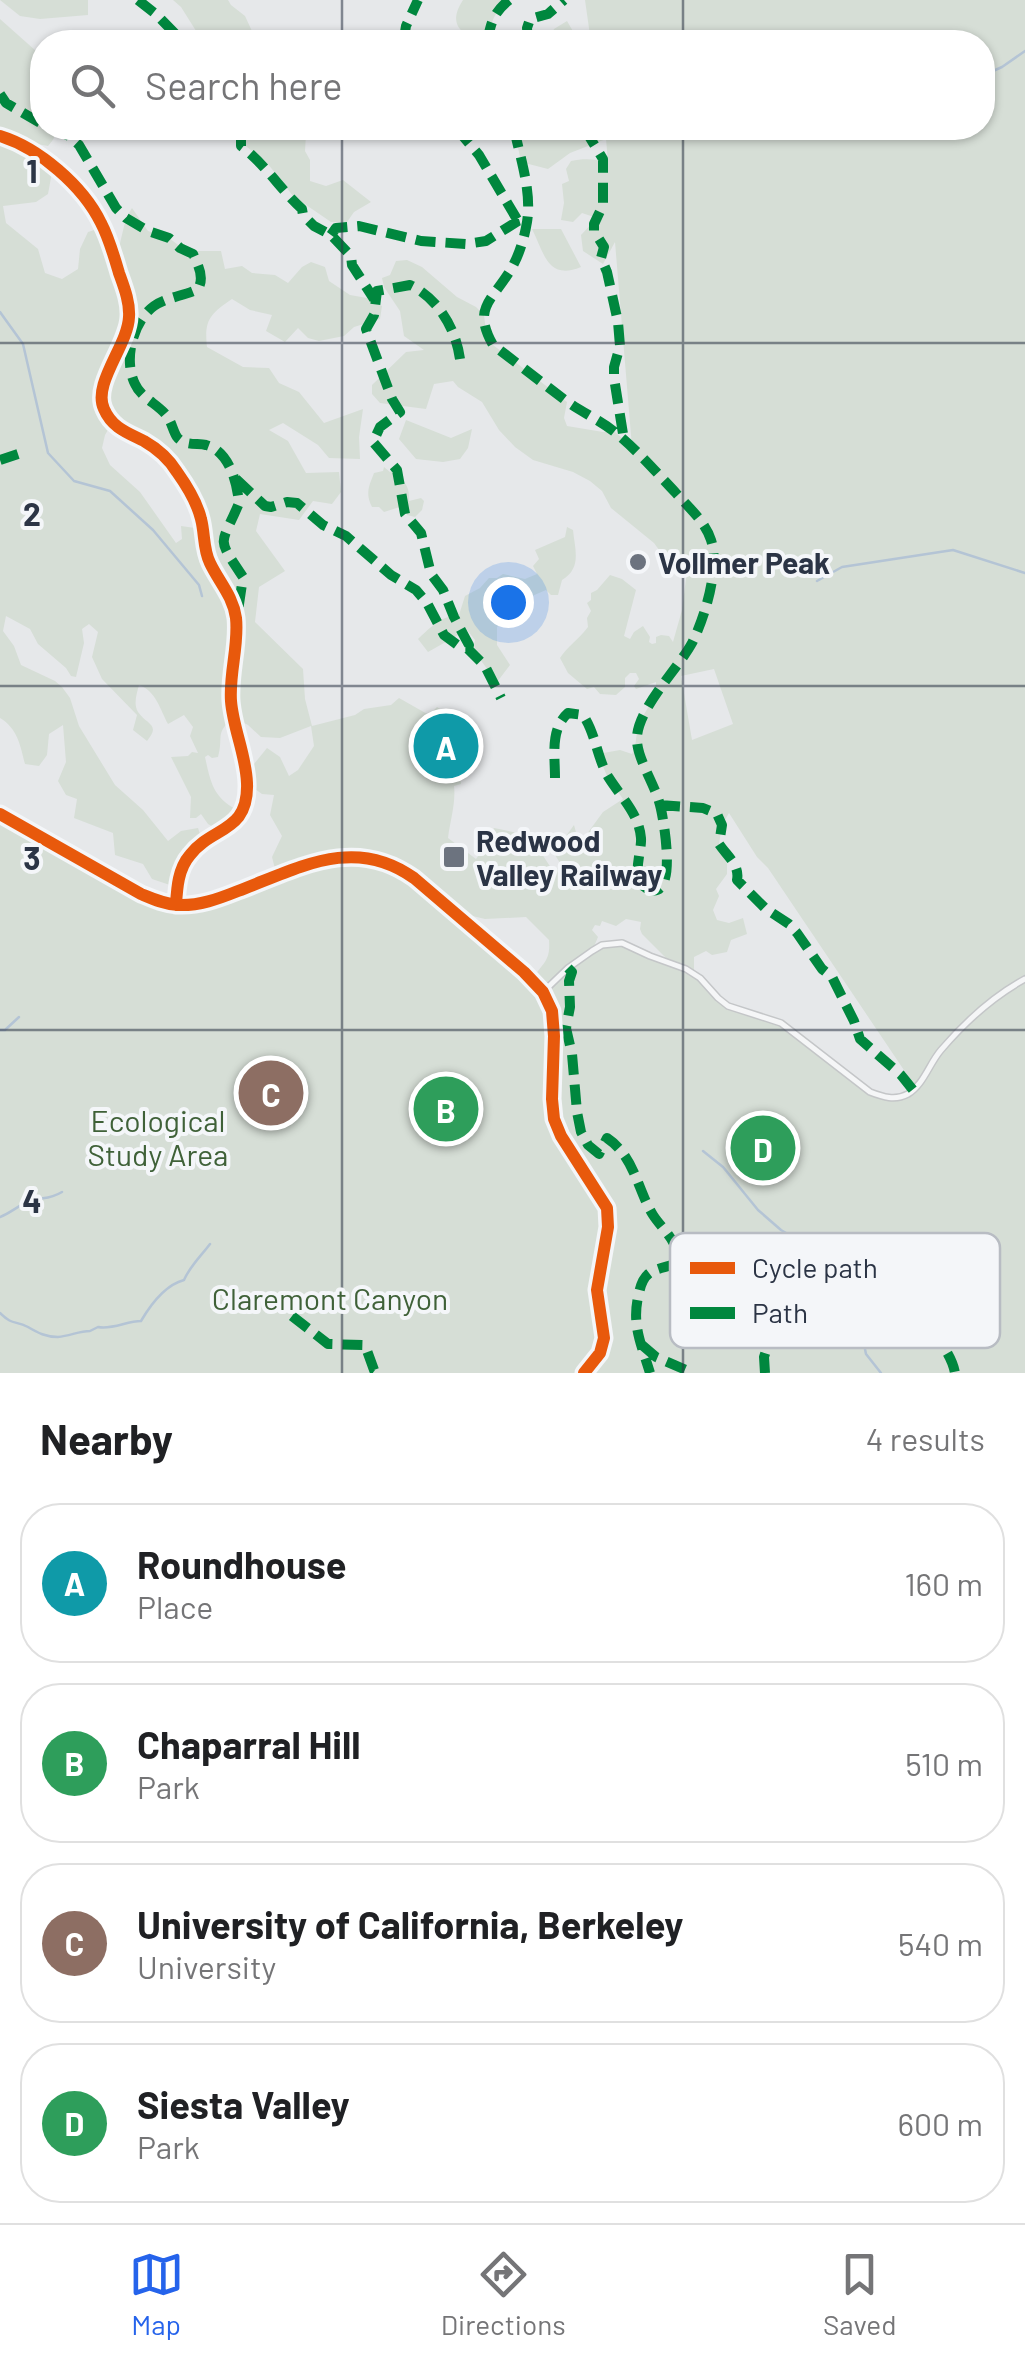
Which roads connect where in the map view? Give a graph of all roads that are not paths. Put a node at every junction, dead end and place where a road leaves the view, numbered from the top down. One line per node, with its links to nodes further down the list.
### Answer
1 (0, 136): 3 (street)
2 (0, 814): 3 (street)
3 (176, 905): 5 (street)
4 (1025, 979): 5 (street)
5 (543, 992): 6 (street)
6 (584, 1373)

